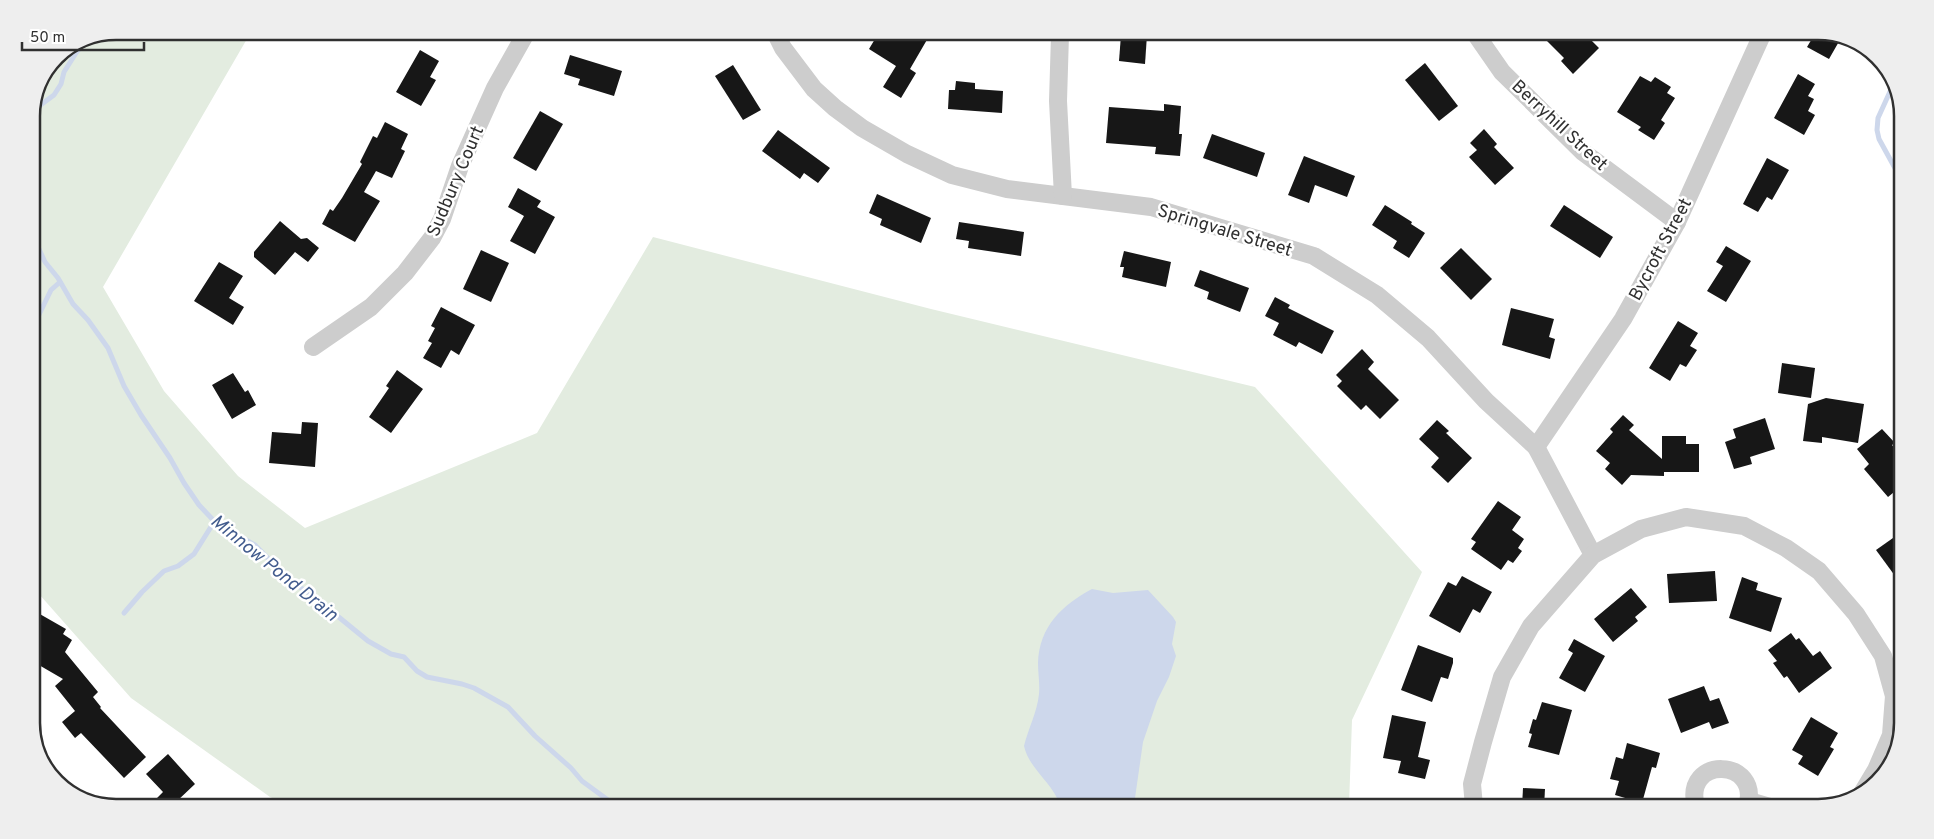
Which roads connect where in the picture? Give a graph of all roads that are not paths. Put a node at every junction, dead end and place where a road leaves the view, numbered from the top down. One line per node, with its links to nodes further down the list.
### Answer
1 (522, 40): 8 (street, Sudbury Court)
2 (779, 40): 6 (street, Springvale Street)
3 (1060, 40): 6 (street)
4 (1480, 40): 7 (street, Berryhill Street)
5 (1760, 40): 7 (street, Bycroft Street)
6 (1063, 196): 9 (street, Springvale Street)
7 (1677, 222): 9 (street, Bycroft Street)
8 (313, 347)
9 (1536, 447): 10 (street, Springvale Street)
10 (1593, 555): 11 (street); 14 (street)
11 (1894, 696)
12 (1894, 696): 13 (street)
13 (1872, 777)
14 (1473, 799)
15 (1695, 799): 16 (street)
16 (1748, 799)

